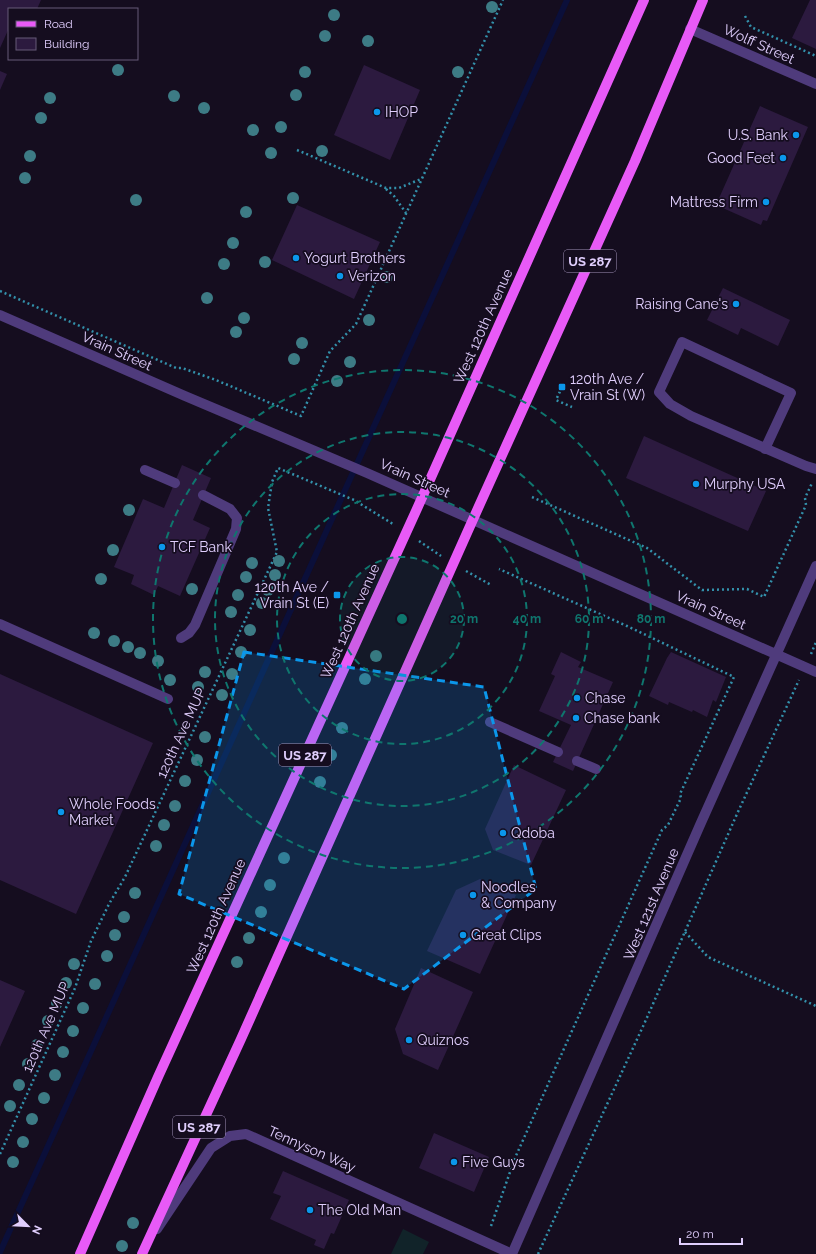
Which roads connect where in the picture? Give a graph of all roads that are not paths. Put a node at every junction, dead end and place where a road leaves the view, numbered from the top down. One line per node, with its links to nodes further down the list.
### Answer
1 (644, 0): 12 (main road, West 120th Avenue / US 287)
2 (695, 0): 4 (main road)
3 (703, 0): 4 (main road, US 287)
4 (692, 25): 5 (street, Wolff Street); 13 (main road, US 287)
5 (816, 84)
6 (0, 315): 12 (street, Vrain Street)
7 (765, 449): 7 (street); 8 (street)
8 (816, 469)
9 (145, 470): 10 (street)
10 (175, 483)
11 (204, 495): 16 (street)
12 (422, 497): 13 (street, Vrain Street); 25 (main road, West 120th Avenue / US 287)
13 (473, 519): 17 (street, Vrain Street); 24 (main road, US 287)
14 (816, 566): 17 (street, West 121st Avenue)
15 (0, 624): 19 (street)
16 (181, 638)
17 (776, 655): 18 (street, Vrain Street); 26 (street, West 121st Avenue)
18 (816, 672)
19 (168, 699)
20 (490, 722): 21 (street)
21 (558, 752)
22 (577, 761): 23 (street)
23 (596, 769)
24 (143, 1251): 26 (street, Tennyson Way)
25 (80, 1254)
26 (512, 1254)

